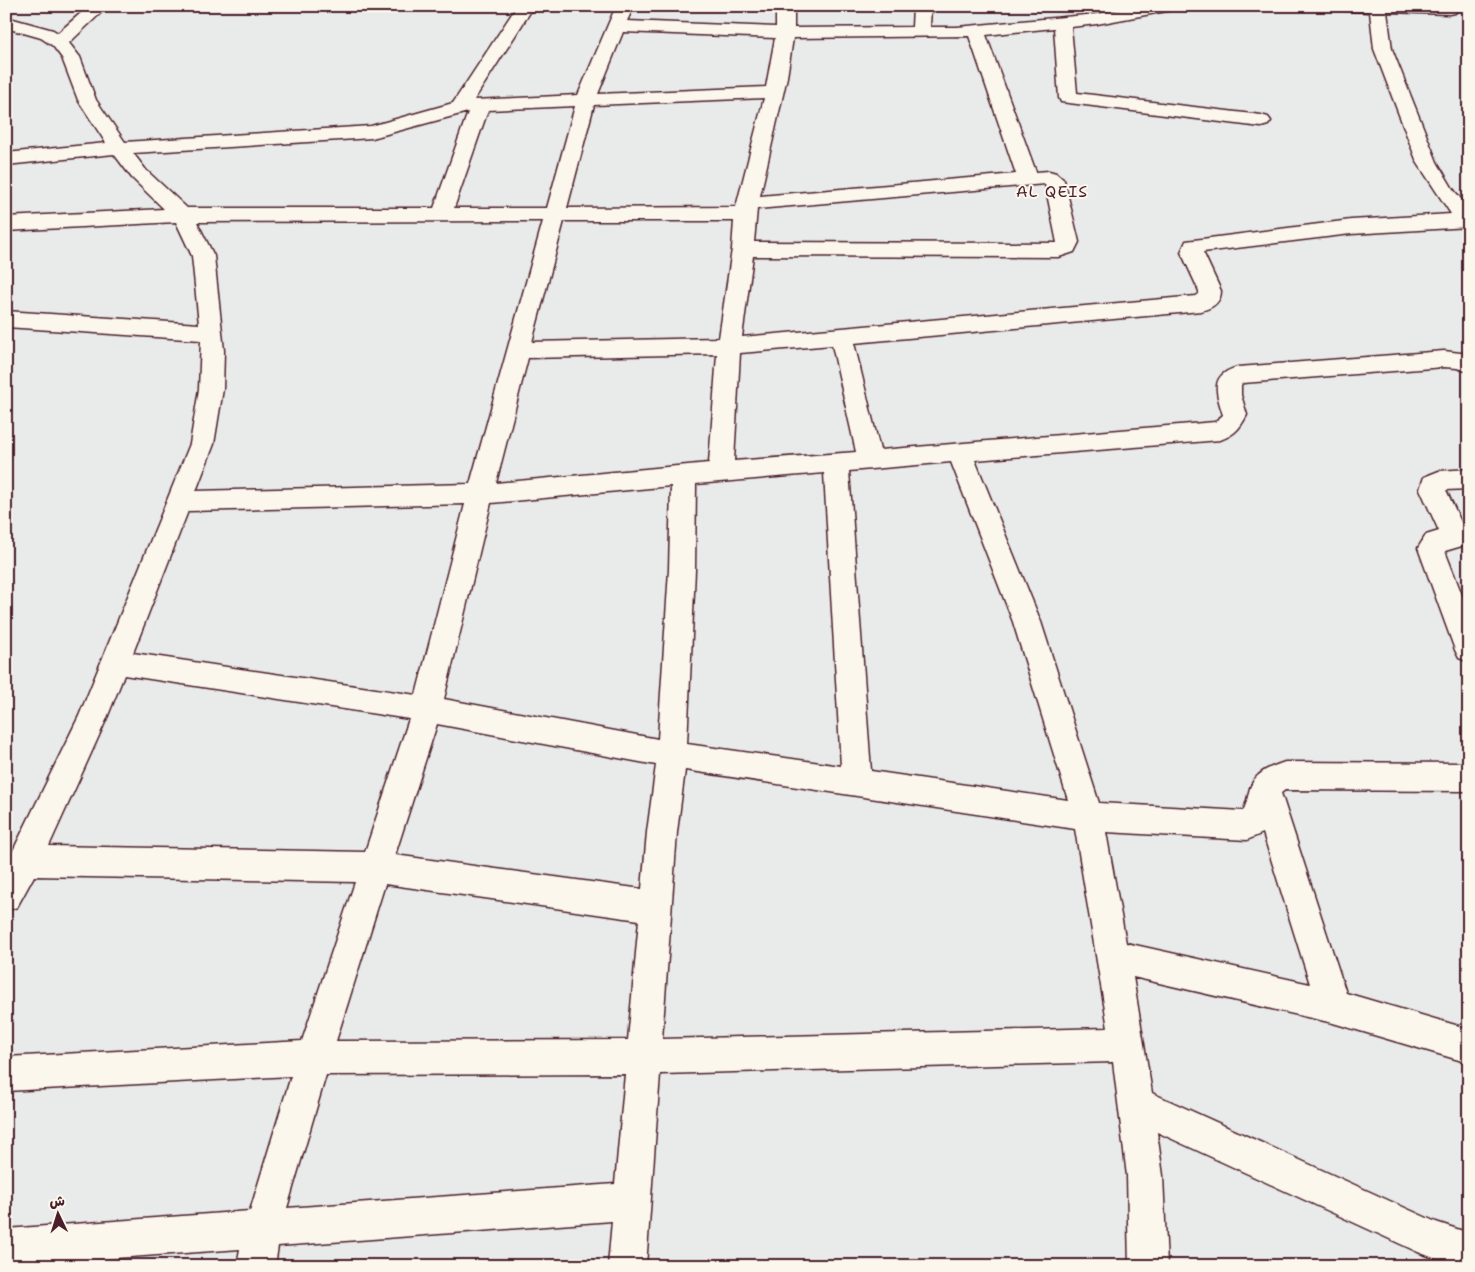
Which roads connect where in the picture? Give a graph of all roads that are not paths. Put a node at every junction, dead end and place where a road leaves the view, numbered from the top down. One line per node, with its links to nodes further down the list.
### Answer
1 (100, 6): 15 (street)
2 (526, 6): 19 (street)
3 (785, 6): 14 (street)
4 (922, 6): 13 (street)
5 (1167, 6): 11 (street)
6 (1341, 6): 7 (street)
7 (1378, 8): 8 (street); 28 (street)
8 (1449, 9)
9 (620, 16): 14 (street); 17 (street)
10 (6, 22): 15 (street)
11 (1062, 22): 12 (street); 20 (street)
12 (976, 30): 13 (street); 23 (street)
13 (921, 32): 14 (street)
14 (786, 33): 16 (street)
15 (60, 42): 21 (street)
16 (774, 92): 17 (street); 24 (street)
17 (586, 99): 18 (street); 27 (street)
18 (480, 105): 19 (street); 26 (street)
19 (460, 107): 21 (street)
20 (1261, 121)
21 (119, 148): 22 (street); 25 (street)
22 (6, 159)
23 (1028, 178): 24 (street); 30 (street)
24 (746, 208): 27 (street); 30 (street)
25 (182, 214): 26 (street); 29 (street); 32 (street)
26 (442, 214): 27 (street)
27 (555, 214): 35 (street)
28 (1468, 220): 33 (street)
29 (6, 224)
30 (743, 249): 34 (street)
31 (6, 319): 32 (street)
32 (211, 333): 44 (street)
33 (841, 336): 34 (street); 38 (street)
34 (729, 346): 35 (street); 40 (street)
35 (518, 350): 43 (street)
36 (1469, 364): 37 (street)
37 (960, 453): 38 (street); 52 (street)
38 (870, 460): 39 (street)
39 (836, 463): 40 (street); 50 (street)
40 (721, 473): 41 (street)
41 (684, 475): 43 (street); 48 (street)
42 (1469, 479): 45 (street)
43 (480, 494): 44 (street); 47 (street)
44 (180, 501): 46 (street)
45 (1469, 650)
46 (115, 662): 47 (street); 53 (street)
47 (427, 709): 48 (street); 54 (street)
48 (672, 754): 50 (street); 56 (street)
49 (1469, 777): 51 (street)
50 (857, 782): 52 (street)
51 (1265, 788): 52 (street); 58 (street)
52 (1088, 817): 57 (street)
53 (26, 861): 54 (street); 55 (street)
54 (375, 867): 56 (street); 62 (street)
55 (6, 896)
56 (656, 906): 61 (street)
57 (1113, 956): 58 (street); 59 (street)
58 (1333, 1006): 60 (street)
59 (1128, 1044): 61 (street); 64 (street)
60 (1469, 1046)
61 (644, 1057): 62 (street); 65 (street)
62 (314, 1058): 63 (street); 66 (street)
63 (6, 1074)
64 (1136, 1104): 68 (street); 71 (street)
65 (632, 1201): 66 (street); 70 (street)
66 (262, 1228): 67 (street); 69 (street)
67 (6, 1248)
68 (1469, 1252)
69 (256, 1266)
70 (627, 1266)
71 (1148, 1266)

